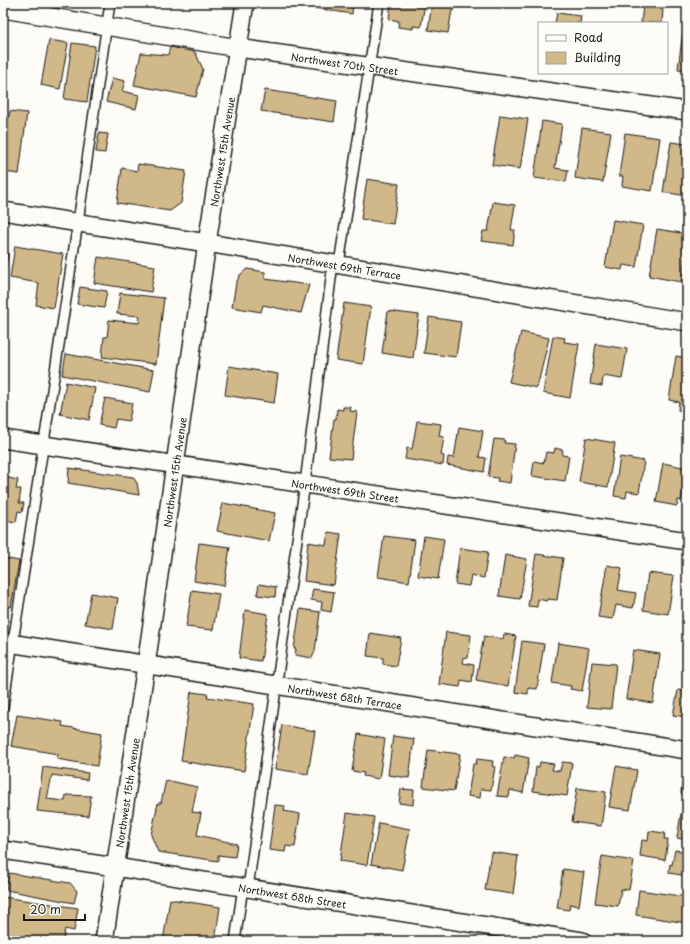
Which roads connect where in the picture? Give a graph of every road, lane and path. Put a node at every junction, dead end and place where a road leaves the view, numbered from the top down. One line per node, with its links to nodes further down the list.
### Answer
1 (110, 3): 5 (lane)
2 (245, 3): 6 (street, Northwest 15th Avenue)
3 (379, 3): 7 (lane)
4 (3, 9): 5 (street, Northwest 70th Street)
5 (107, 26): 6 (street, Northwest 70th Street); 10 (lane)
6 (238, 48): 7 (street, Northwest 70th Street); 11 (street, Northwest 15th Avenue)
7 (370, 66): 8 (street, Northwest 70th Street); 12 (lane)
8 (687, 111)
9 (3, 211): 10 (street, Northwest 69th Terrace)
10 (78, 222): 11 (street, Northwest 69th Terrace); 15 (lane)
11 (208, 243): 12 (street, Northwest 69th Terrace); 16 (street, Northwest 15th Avenue)
12 (336, 264): 13 (street, Northwest 69th Terrace); 17 (lane)
13 (687, 322)
14 (3, 439): 15 (street, Northwest 69th Street)
15 (43, 445): 16 (street, Northwest 69th Street); 19 (lane)
16 (175, 464): 17 (street, Northwest 69th Street); 20 (street, Northwest 15th Avenue)
17 (305, 484): 18 (street, Northwest 69th Street); 21 (lane)
18 (687, 541)
19 (8, 643): 20 (street, Northwest 68th Terrace); 22 (lane)
20 (146, 665): 21 (street, Northwest 68th Terrace); 25 (street, Northwest 15th Avenue)
21 (277, 686): 23 (street, Northwest 68th Terrace); 26 (lane)
22 (3, 708)
23 (687, 750)
24 (3, 850): 25 (street, Northwest 68th Street)
25 (115, 867): 26 (street, Northwest 68th Street); 27 (street, Northwest 15th Avenue)
26 (246, 888): 28 (lane); 29 (street, Northwest 68th Street)
27 (104, 941)
28 (235, 941)
29 (582, 941)

